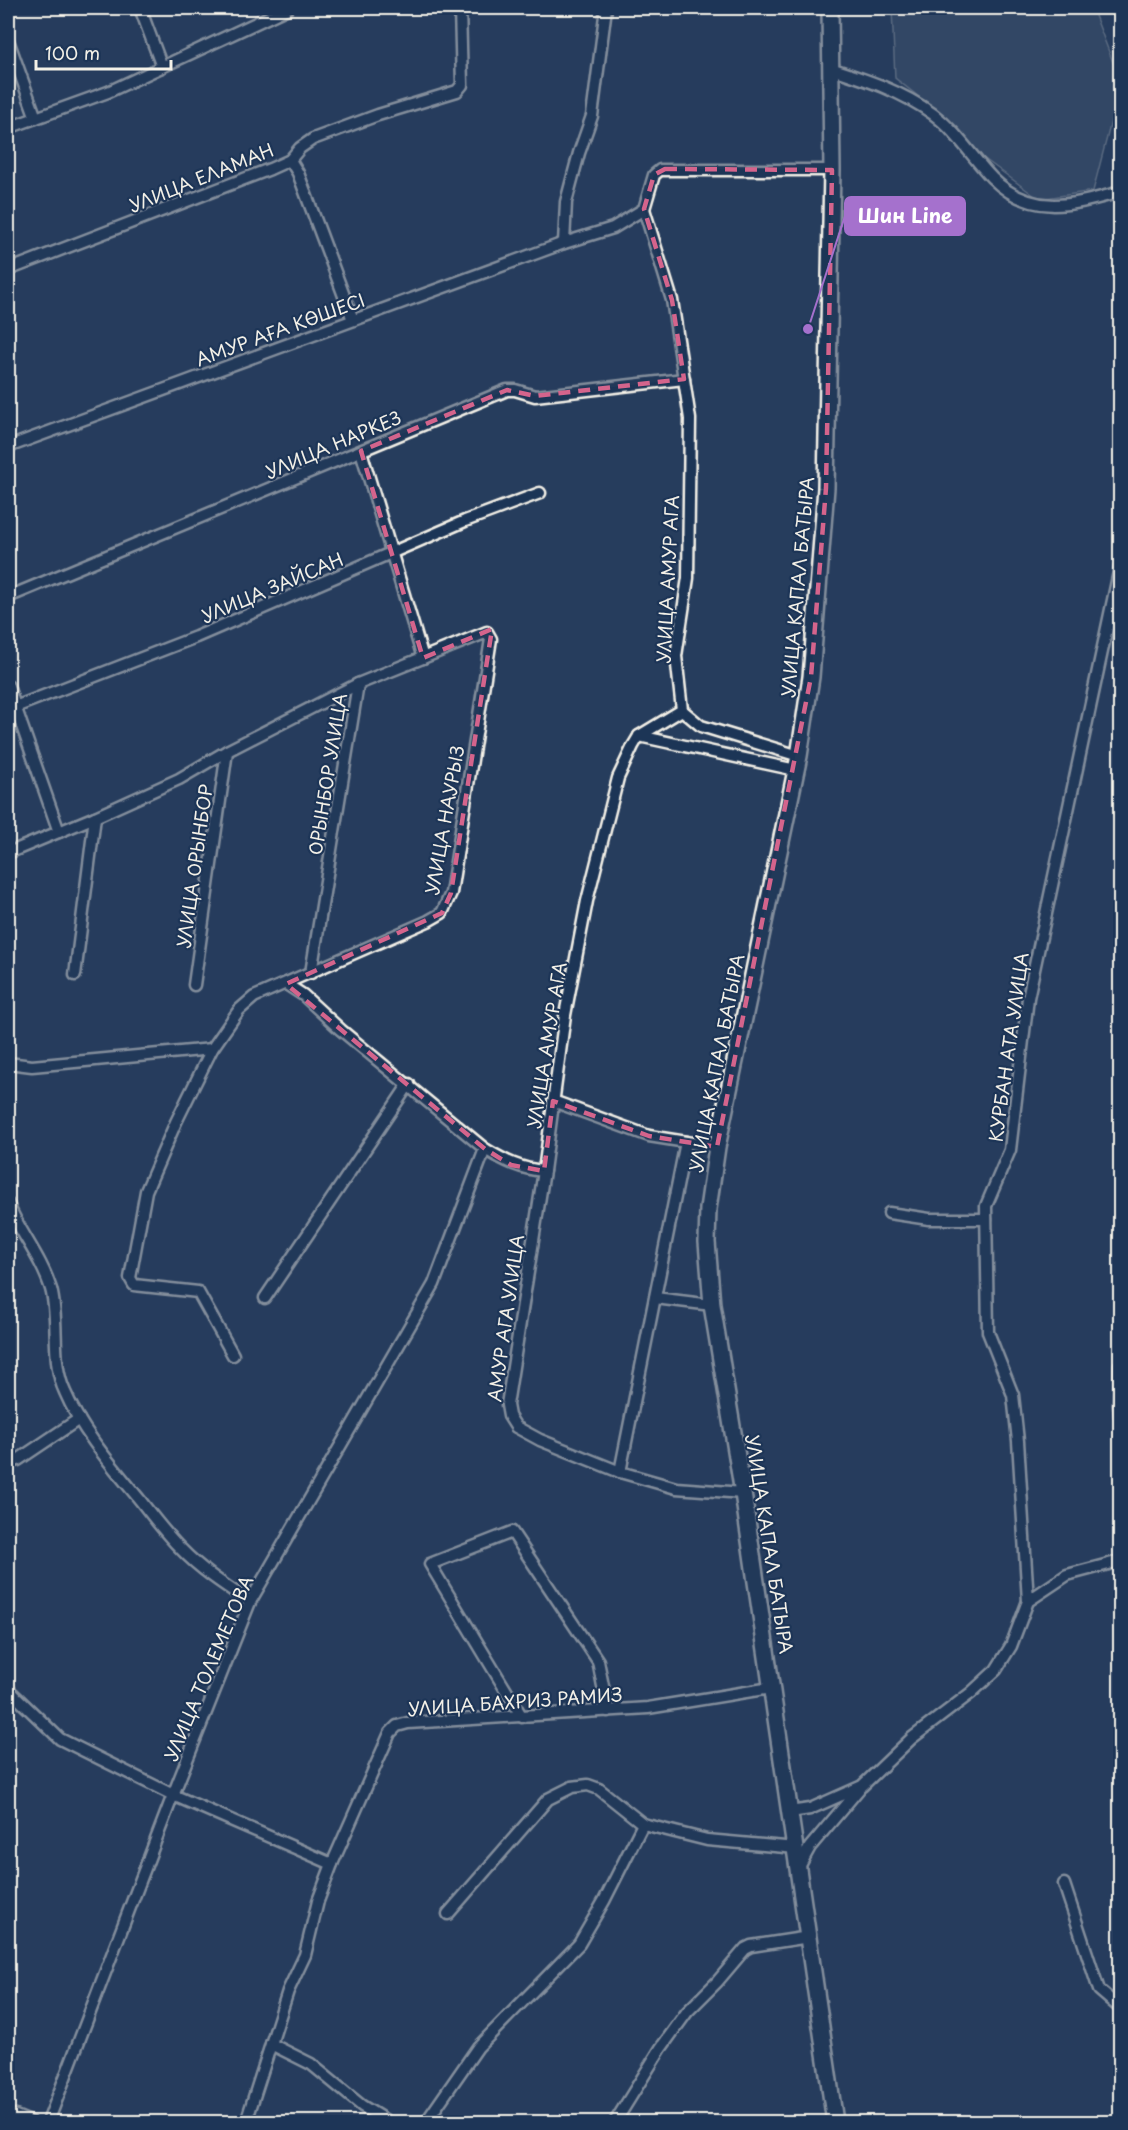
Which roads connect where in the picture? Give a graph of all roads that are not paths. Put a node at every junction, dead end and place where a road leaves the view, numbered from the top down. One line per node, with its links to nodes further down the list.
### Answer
1 (140, 8): 7 (street)
2 (284, 8): 7 (street)
3 (460, 8): 11 (street, УЛИЦА ЕЛАМАН)
4 (606, 8): 15 (street)
5 (830, 8): 8 (main road, УЛИЦА КАПАЛ БАТЫРА)
6 (8, 40): 9 (street)
7 (162, 67): 9 (street)
8 (830, 68): 12 (main road, УЛИЦА КАПАЛ БАТЫРА); 13 (street)
9 (36, 118): 10 (street)
10 (8, 128)
11 (290, 160): 16 (street, УЛИЦА ЕЛАМАН); 17 (street)
12 (832, 170): 14 (street); 33 (main road, УЛИЦА КАПАЛ БАТЫРА)
13 (1120, 192)
14 (644, 209): 15 (street, АМУР АҒА КӨШЕСІ); 18 (street, УЛИЦА АМУР АГА)
15 (564, 243): 17 (street, АМУР АҒА КӨШЕСІ)
16 (8, 270)
17 (353, 320): 19 (street, АМУР АҒА КӨШЕСІ)
18 (684, 379): 20 (street, УЛИЦА НАРКЕЗ); 30 (street, УЛИЦА АМУР АГА)
19 (8, 447)
20 (361, 451): 22 (street); 24 (street, УЛИЦА НАРКЕЗ)
21 (540, 493): 22 (street, УЛИЦА ЗАЙСАН)
22 (393, 552): 26 (street); 29 (street, УЛИЦА ЗАЙСАН)
23 (1120, 567): 51 (street, КУРБАН АТА УЛИЦА)
24 (8, 597)
25 (489, 634): 26 (street, ОРЫНБОР УЛИЦА); 37 (street, УЛИЦА НАУРЫЗ)
26 (423, 658): 27 (street, ОРЫНБОР УЛИЦА)
27 (357, 684): 32 (street, УЛИЦА ОРЫНБОР); 37 (street, ОРЫНБОР УЛИЦА)
28 (8, 686): 29 (street)
29 (15, 707): 35 (street)
30 (682, 710): 31 (street); 33 (street)
31 (639, 736): 33 (street); 44 (street, УЛИЦА АМУР АГА)
32 (227, 751): 34 (street, УЛИЦА ОРЫНБОР); 40 (street, УЛИЦА ОРЫНБОР)
33 (797, 763): 46 (main road, УЛИЦА КАПАЛ БАТЫРА)
34 (95, 817): 35 (street, УЛИЦА ОРЫНБОР); 38 (street)
35 (59, 832): 36 (street, УЛИЦА ОРЫНБОР)
36 (8, 853)
37 (311, 973): 39 (street, УЛИЦА НАУРЫЗ)
38 (75, 975)
39 (286, 984): 41 (street, УЛИЦА НАУРЫЗ); 43 (street)
40 (194, 986)
41 (212, 1049): 42 (street); 57 (street, УЛИЦА НАУРЫЗ)
42 (8, 1063)
43 (409, 1084): 47 (street); 54 (street)
44 (553, 1101): 45 (street); 48 (street, УЛИЦА АМУР АГА)
45 (686, 1142): 46 (street); 55 (street)
46 (717, 1147): 56 (main road, УЛИЦА КАПАЛ БАТЫРА)
47 (485, 1149): 48 (street); 66 (street, УЛИЦА ТОЛЕМЕТОВА)
48 (544, 1171): 62 (street, АМУР АГА УЛИЦА)
49 (8, 1204): 53 (street)
50 (889, 1214): 51 (street)
51 (986, 1218): 65 (street, КУРБАН АТА УЛИЦА)
52 (8, 1225): 53 (street)
53 (27, 1239): 60 (street)
54 (265, 1298)
55 (655, 1298): 56 (street); 62 (street)
56 (712, 1305): 63 (main road, УЛИЦА КАПАЛ БАТЫРА)
57 (233, 1355)
58 (1120, 1365): 59 (street)
59 (1120, 1416)
60 (80, 1419): 61 (street); 66 (street)
61 (8, 1463)
62 (620, 1472): 63 (street)
63 (743, 1492): 67 (main road, УЛИЦА КАПАЛ БАТЫРА)
64 (1120, 1562): 65 (street)
65 (1028, 1601): 71 (street)
66 (250, 1602): 72 (street, УЛИЦА ТОЛЕМЕТОВА)
67 (771, 1688): 69 (street, УЛИЦА БАХРИЗ РАМИЗ); 73 (main road, УЛИЦА КАПАЛ БАТЫРА)
68 (8, 1689): 72 (street)
69 (608, 1711): 70 (street, УЛИЦА БАХРИЗ РАМИЗ); 70 (street)
70 (522, 1717): 76 (street, УЛИЦА БАХРИЗ РАМИЗ)
71 (862, 1786): 73 (street); 77 (street)
72 (172, 1796): 76 (street); 85 (street, УЛИЦА ТОЛЕМЕТОВА)
73 (790, 1812): 75 (main road, УЛИЦА КАПАЛ БАТЫРА)
74 (643, 1824): 75 (street); 79 (street); 88 (street)
75 (796, 1848): 77 (main road, УЛИЦА КАПАЛ БАТЫРА)
76 (332, 1864): 82 (street, УЛИЦА БАХРИЗ РАМИЗ)
77 (799, 1867): 80 (main road, УЛИЦА КАПАЛ БАТЫРА)
78 (1064, 1884): 81 (street)
79 (448, 1914)
80 (809, 1937): 89 (street); 90 (main road, УЛИЦА КАПАЛ БАТЫРА)
81 (1120, 2008)
82 (271, 2044): 86 (street, УЛИЦА БАХРИЗ РАМИЗ); 87 (street)
83 (8, 2113): 84 (street)
84 (30, 2122)
85 (48, 2122)
86 (246, 2122)
87 (388, 2122)
88 (426, 2122)
89 (615, 2122)
90 (835, 2122)

